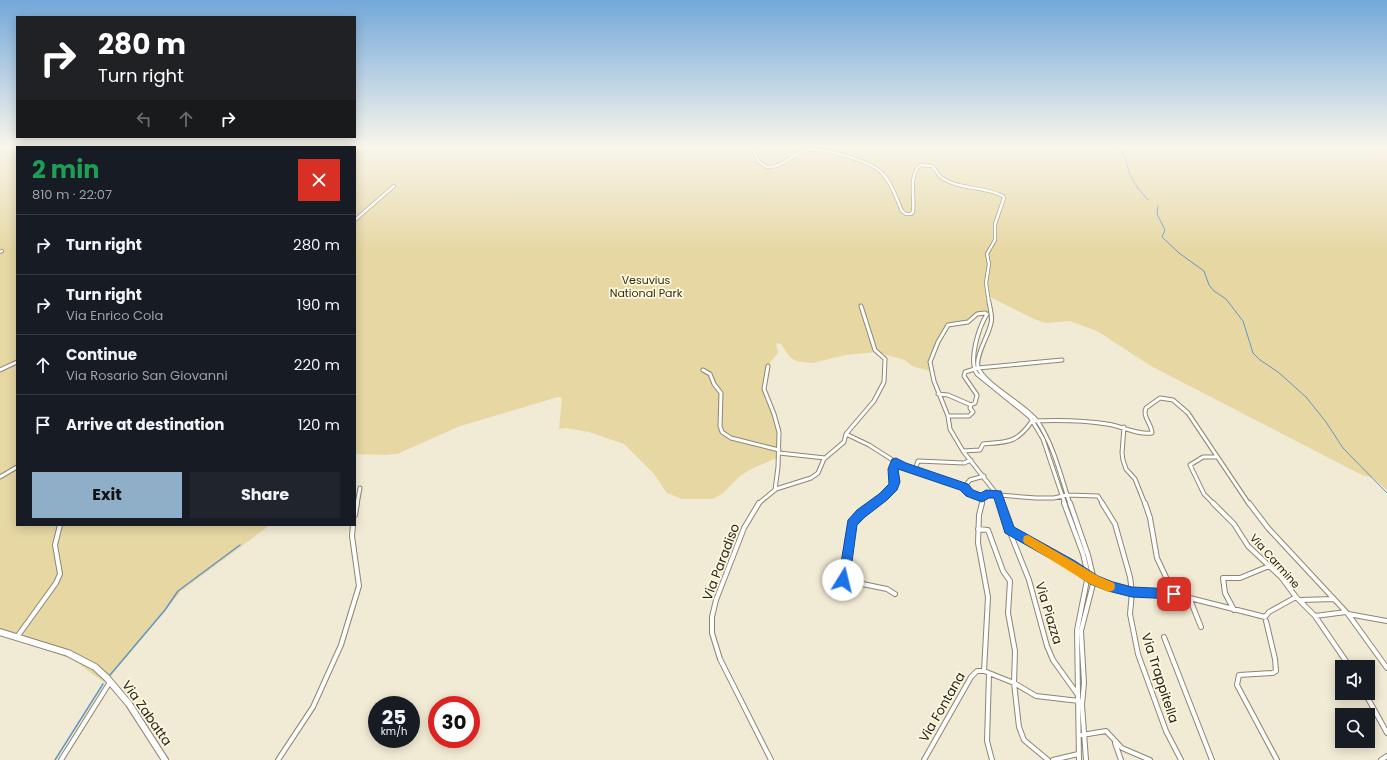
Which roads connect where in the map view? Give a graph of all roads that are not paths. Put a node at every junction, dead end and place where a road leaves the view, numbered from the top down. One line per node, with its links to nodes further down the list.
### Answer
1 (889, 181): 2 (street)
2 (913, 181)
3 (951, 181): 8 (street)
4 (394, 186): 5 (street)
5 (356, 219)
6 (861, 306): 22 (street, Via Paradiso)
7 (985, 313): 8 (street); 13 (street); 16 (street, Via Piazza)
8 (990, 315): 12 (street)
9 (1062, 360): 12 (street)
10 (16, 362): 14 (street)
11 (768, 366): 24 (street)
12 (978, 368): 13 (street); 20 (street)
13 (974, 369): 17 (street); 19 (street)
14 (0, 370)
15 (703, 370): 24 (street)
16 (938, 394): 17 (street); 18 (street, Via Piazza)
17 (971, 405): 18 (street)
18 (948, 416): 23 (street, Via Piazza)
19 (1032, 421): 20 (street); 23 (street); 38 (street)
20 (1037, 421): 21 (street); 37 (street)
21 (1124, 428): 25 (street); 50 (street)
22 (846, 434): 26 (street, Via Paradiso); 28 (street)
23 (963, 451): 27 (street, Via Piazza)
24 (779, 452): 26 (street); 35 (street)
25 (1217, 457): 45 (street, Via Carmine); 53 (street)
26 (825, 458): 35 (street, Via Paradiso)
27 (971, 460): 30 (street); 31 (street, Via Piazza)
28 (896, 462): 30 (street); 49 (street)
29 (16, 468): 32 (street)
30 (915, 470): 33 (street)
31 (984, 476): 33 (street); 36 (street, Via Piazza)
32 (0, 477)
33 (964, 487): 39 (street)
34 (360, 488): 40 (street)
35 (775, 490): 81 (street, Via Paradiso)
36 (997, 494): 38 (street); 39 (street); 44 (street, Via Piazza)
37 (1067, 495): 38 (street); 47 (street); 48 (street, Via Trappitella)
38 (1062, 497): 46 (street)
39 (982, 498): 43 (street)
40 (356, 510)
41 (60, 526): 62 (street)
42 (353, 526): 80 (street)
43 (978, 529): 66 (street); 69 (street)
44 (1009, 530): 46 (street); 70 (street, Via Piazza)
45 (1269, 566): 52 (street, Via Carmine); 55 (street)
46 (1088, 575): 47 (street); 70 (street)
47 (1094, 580): 48 (street); 74 (street)
48 (1132, 592): 50 (street); 90 (street, Via Trappitella)
49 (895, 594)
50 (1174, 594): 51 (street)
51 (1189, 597): 55 (street); 60 (street)
52 (1296, 597): 54 (street, Via Carmine); 55 (street)
53 (1334, 598): 54 (street); 56 (street)
54 (1300, 600): 57 (street, Via Carmine)
55 (1234, 610)
56 (1347, 613): 57 (street); 59 (street); 65 (street)
57 (1315, 616): 64 (street, Via Carmine)
58 (1266, 621): 92 (street)
59 (1387, 621)
60 (1200, 627)
61 (0, 632): 62 (street, Via Zabatta)
62 (16, 637): 68 (street, Via Zabatta)
63 (1164, 637): 91 (street)
64 (1345, 660)
65 (1387, 668)
66 (984, 671): 67 (street); 82 (street, Via Fontana)
67 (989, 674): 69 (street); 83 (street)
68 (110, 682): 78 (street); 79 (street, Via Zabatta)
69 (1014, 683): 72 (street); 84 (street)
70 (1079, 696): 72 (street)
71 (1369, 700): 73 (street)
72 (1079, 701): 74 (street)
73 (1387, 733)
74 (1081, 735): 75 (street); 76 (street); 87 (street)
75 (1115, 742): 88 (street); 89 (street)
76 (1078, 754): 85 (street); 86 (street)
77 (1387, 756): 93 (street)
78 (61, 760)
79 (165, 760)
80 (278, 760)
81 (771, 760)
82 (924, 760)
83 (992, 760)
84 (1048, 760)
85 (1053, 760)
86 (1079, 760)
87 (1086, 760)
88 (1121, 760)
89 (1150, 760)
90 (1181, 760)
91 (1212, 760)
92 (1278, 760)
93 (1380, 760)

